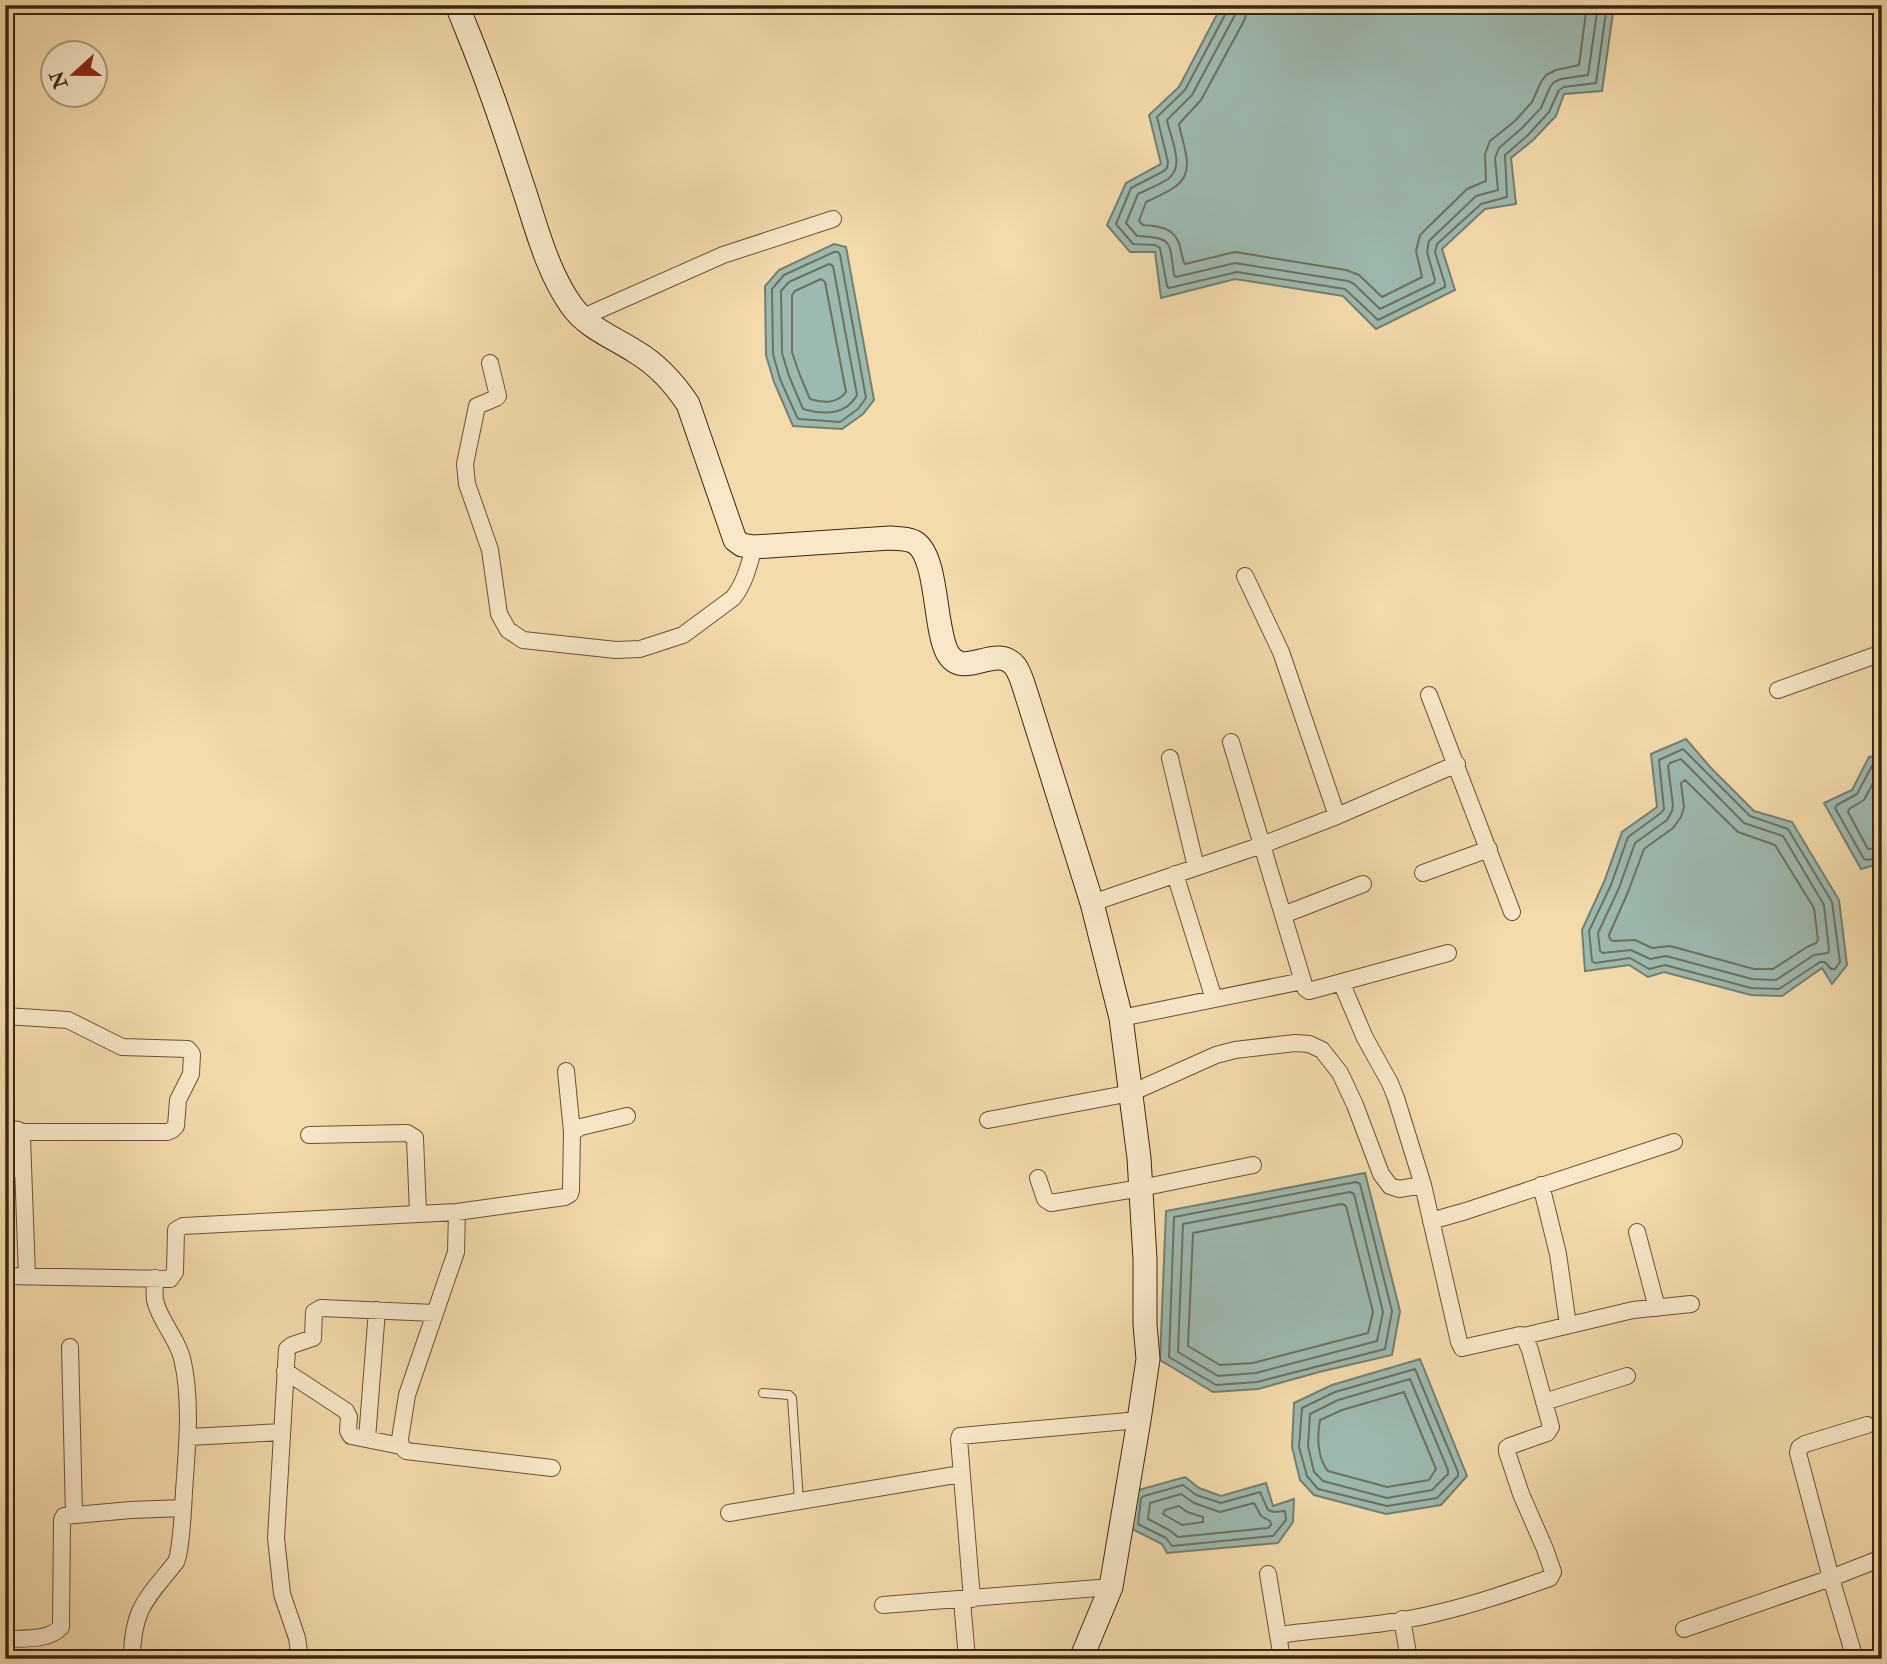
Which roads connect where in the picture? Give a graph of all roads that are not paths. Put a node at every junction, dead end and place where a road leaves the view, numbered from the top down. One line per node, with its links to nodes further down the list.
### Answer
1 (457, 5): 3 (street)
2 (833, 219): 3 (street)
3 (582, 318): 5 (street)
4 (490, 363): 5 (street)
5 (754, 547): 20 (street)
6 (1245, 576): 13 (street)
7 (1882, 653): 8 (street)
8 (1778, 690)
9 (1429, 695): 12 (street)
10 (1231, 742): 14 (street)
11 (1170, 758): 16 (street)
12 (1457, 764): 13 (street); 15 (street)
13 (1337, 816): 14 (street)
14 (1262, 845): 16 (street); 22 (street)
15 (1489, 849): 17 (street); 21 (street)
16 (1196, 867): 18 (street)
17 (1423, 873)
18 (1175, 874): 20 (street); 26 (street)
19 (1363, 884): 22 (street)
20 (1092, 903): 28 (street)
21 (1512, 912)
22 (1283, 915): 24 (street)
23 (1448, 953): 25 (street)
24 (1303, 981): 25 (street); 26 (street)
25 (1342, 982): 41 (street)
26 (1214, 999): 28 (street)
27 (5, 1016): 33 (street)
28 (1121, 1018): 30 (street)
29 (566, 1071): 34 (street)
30 (1131, 1093): 32 (street); 41 (street); 43 (street)
31 (627, 1116): 34 (street)
32 (988, 1120)
33 (13, 1130): 39 (street)
34 (572, 1132): 44 (street)
35 (309, 1135): 45 (street)
36 (1674, 1142): 42 (street)
37 (1253, 1165): 43 (street)
38 (5, 1168): 39 (street)
39 (23, 1169): 49 (street)
40 (1038, 1178): 43 (street)
41 (1423, 1185): 46 (street)
42 (1541, 1185): 46 (street); 55 (street)
43 (1141, 1188): 62 (street)
44 (457, 1212): 45 (street); 54 (street)
45 (418, 1213): 50 (street)
46 (1431, 1221): 56 (street)
47 (1637, 1232): 52 (street)
48 (5, 1276): 49 (street)
49 (27, 1276): 50 (street)
50 (155, 1278): 65 (street)
51 (1691, 1304): 52 (street)
52 (1657, 1308): 55 (street)
53 (377, 1310): 54 (street); 58 (street); 66 (street)
54 (433, 1313): 67 (street)
55 (1568, 1325): 56 (street)
56 (1524, 1336): 61 (street)
57 (70, 1347): 73 (street)
58 (285, 1371): 64 (street); 66 (street)
59 (1627, 1376): 61 (street)
60 (763, 1393): 70 (lane)
61 (1544, 1402): 80 (street)
62 (1139, 1420): 69 (street); 77 (street)
63 (1867, 1425): 76 (street)
64 (282, 1432): 65 (street); 85 (street)
65 (189, 1437): 71 (street)
66 (367, 1439): 67 (street)
67 (401, 1446): 68 (street)
68 (552, 1468)
69 (961, 1474): 70 (street); 78 (street)
70 (799, 1501): 72 (street)
71 (183, 1508): 73 (street); 84 (street)
72 (729, 1513)
73 (74, 1514): 83 (street)
74 (1882, 1558): 76 (street)
75 (1268, 1574): 82 (street)
76 (1831, 1578): 81 (street); 90 (street)
77 (1111, 1587): 78 (street); 87 (street)
78 (967, 1599): 79 (street); 86 (street)
79 (883, 1605)
80 (1402, 1619): 82 (street); 89 (street)
81 (1684, 1629)
82 (1278, 1635): 88 (street)
83 (5, 1639)
84 (132, 1659)
85 (300, 1659)
86 (967, 1659)
87 (1081, 1659)
88 (1282, 1659)
89 (1409, 1659)
90 (1855, 1659)

